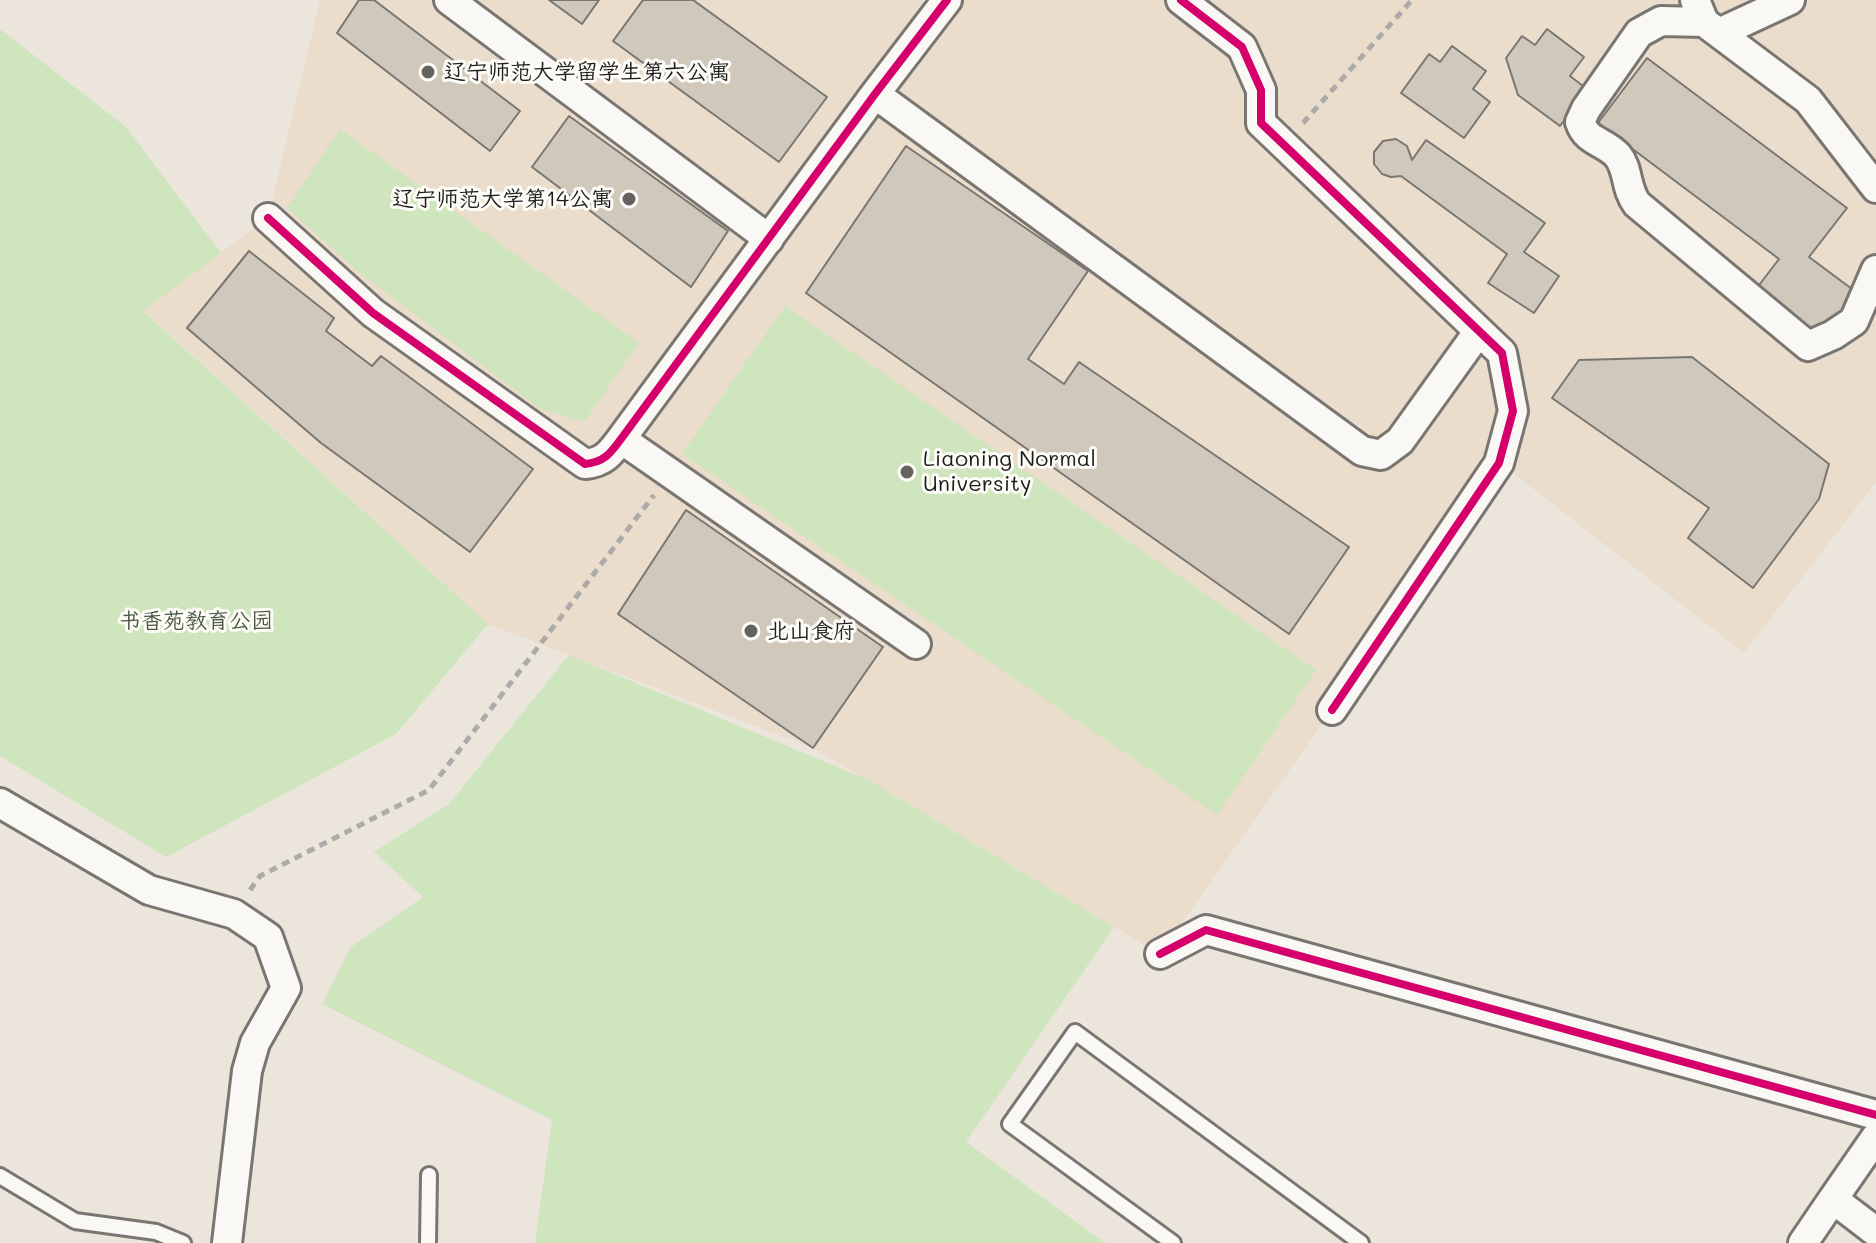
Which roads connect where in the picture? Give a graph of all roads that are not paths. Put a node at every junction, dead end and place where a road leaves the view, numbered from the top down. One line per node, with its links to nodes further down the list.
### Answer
1 (449, 0): 9 (street)
2 (947, 0): 6 (street)
3 (1181, 0): 11 (street)
4 (1790, 0): 5 (street)
5 (1706, 18): 7 (street); 10 (street)
6 (875, 94): 9 (street); 11 (street)
7 (1876, 188)
8 (268, 218): 12 (street)
9 (769, 239): 12 (street)
10 (1876, 270)
11 (1479, 331): 14 (street)
12 (621, 439): 13 (street)
13 (916, 644)
14 (1332, 710)
15 (0, 803): 24 (street)
16 (1160, 954): 17 (street)
17 (1876, 1115)
18 (1876, 1137): 21 (street)
19 (429, 1175): 25 (lane)
20 (0, 1176): 23 (lane)
21 (1833, 1199): 22 (street); 28 (street)
22 (1876, 1232)
23 (183, 1243)
24 (227, 1243)
25 (428, 1243)
26 (1173, 1243): 27 (lane)
27 (1361, 1243)
28 (1803, 1243)

